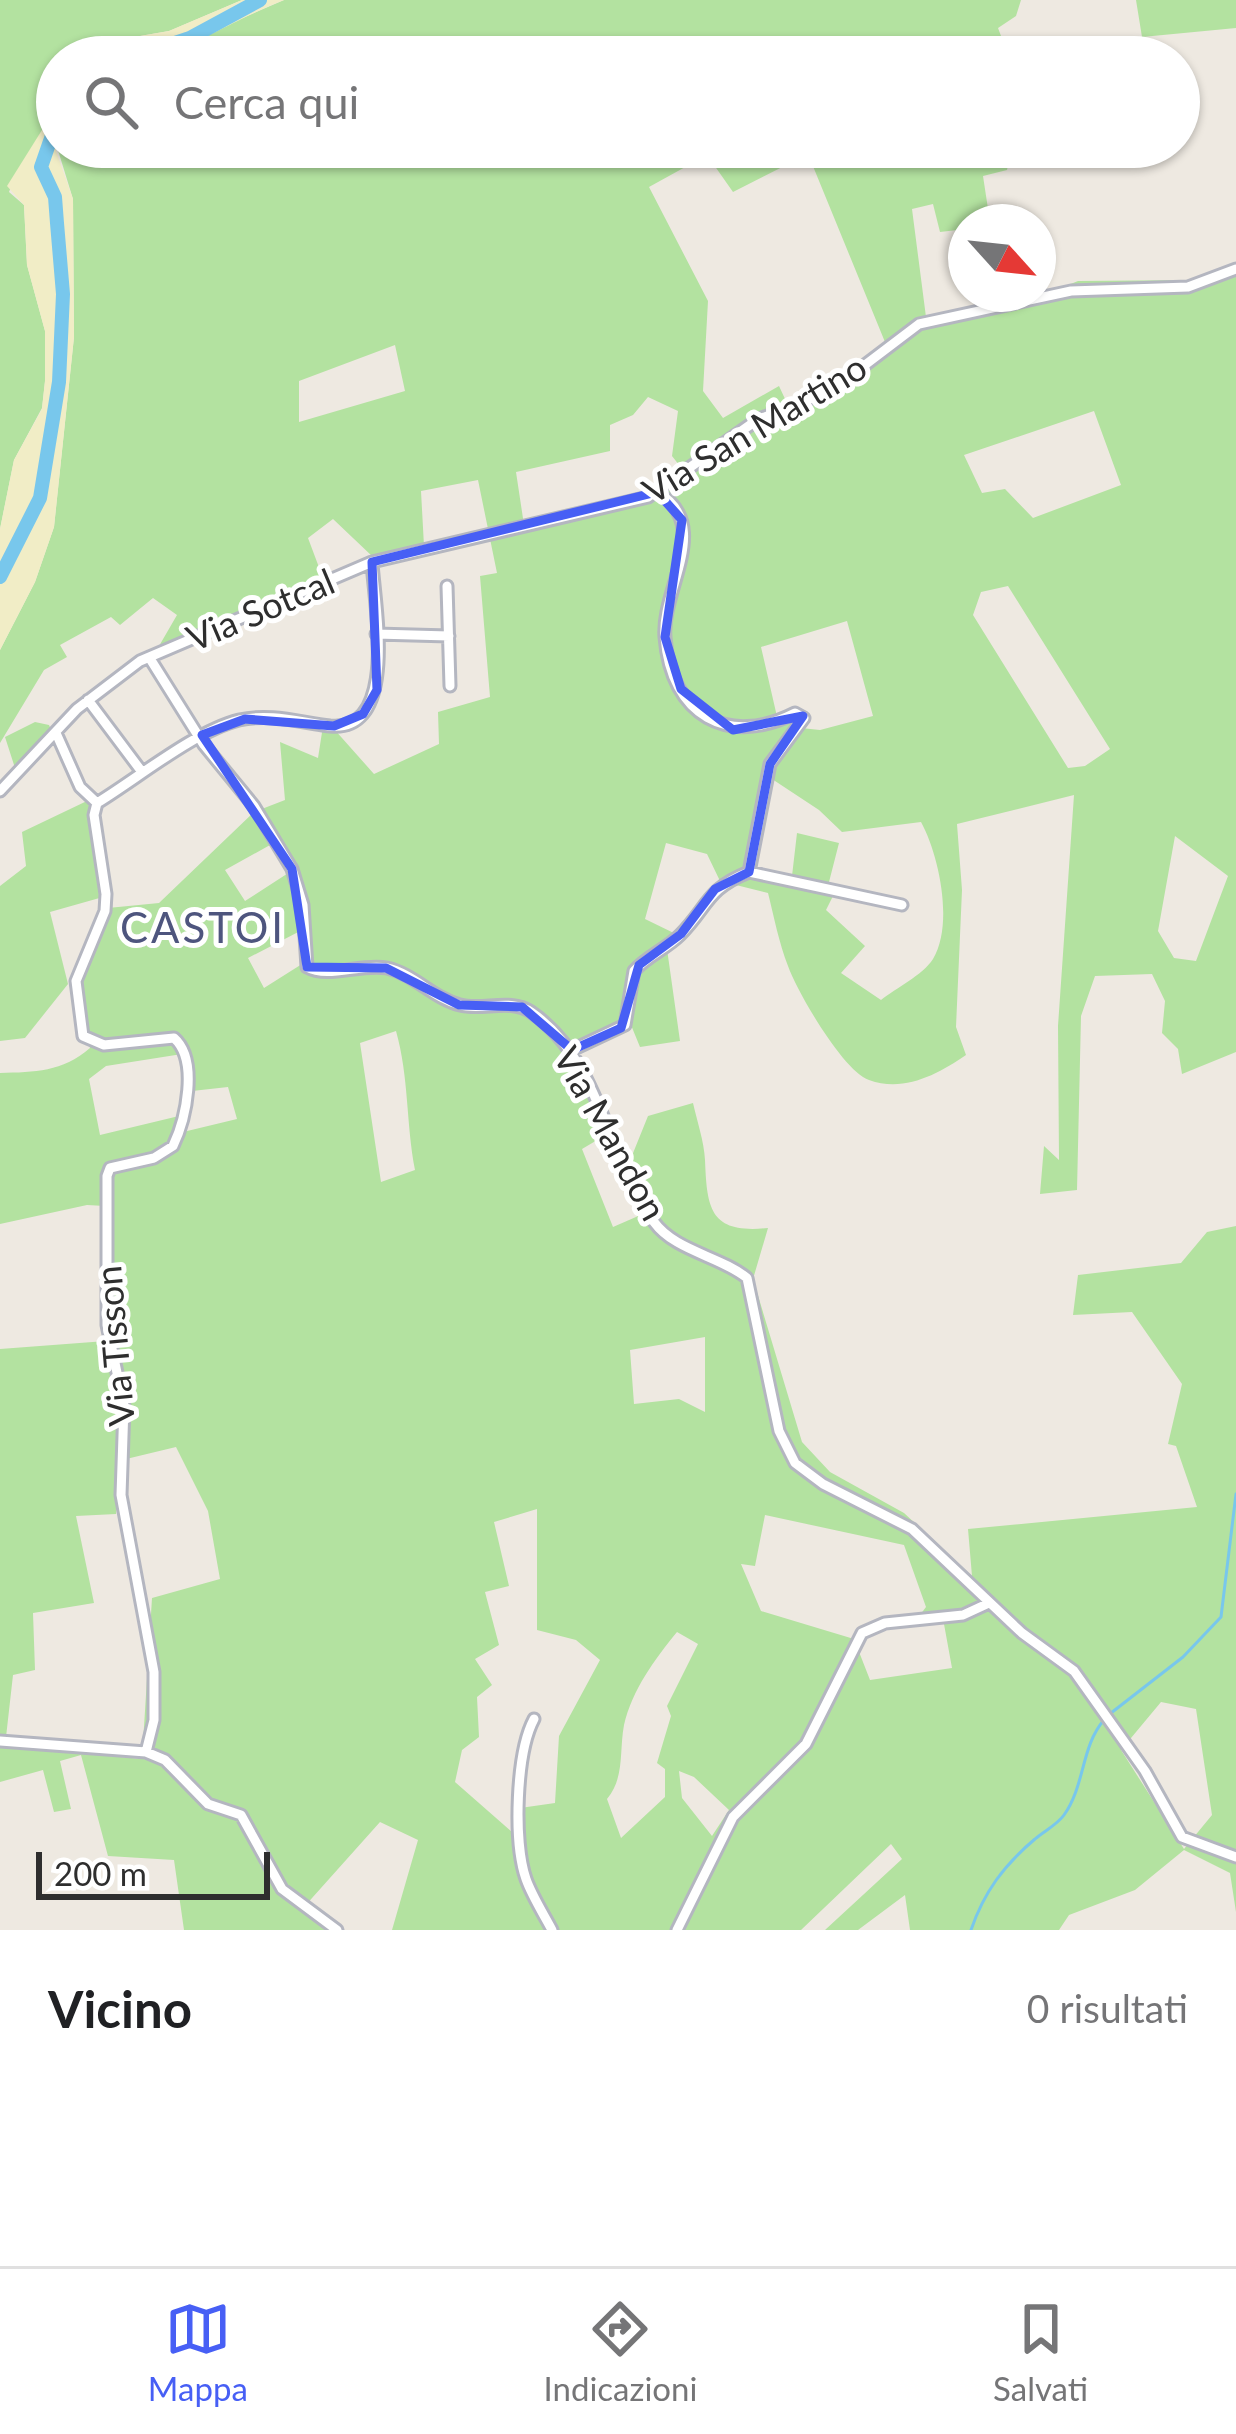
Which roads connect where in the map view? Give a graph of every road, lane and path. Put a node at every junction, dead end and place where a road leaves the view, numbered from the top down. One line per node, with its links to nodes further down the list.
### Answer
1 (1236, 268): 2 (street, Via San Martino)
2 (657, 492): 3 (street, Via San Martino); 15 (street)
3 (372, 562): 5 (street); 7 (street, Via Sotcal)
4 (447, 586): 6 (street)
5 (376, 634): 6 (street); 11 (street)
6 (449, 636): 8 (street)
7 (149, 657): 9 (street, Via Sotcal); 11 (street)
8 (451, 686)
9 (88, 700): 10 (street, Via Sotcal); 12 (street)
10 (56, 733): 13 (street, Via Sotcal); 14 (street)
11 (202, 735): 12 (street); 17 (street, Via Mandon)
12 (142, 772): 14 (street)
13 (0, 791)
14 (98, 803): 21 (street, Via Tisson)
15 (749, 872): 16 (street); 17 (street)
16 (902, 905)
17 (572, 1050): 18 (street, Via Mandon)
18 (988, 1603): 22 (street, Via Mandon); 25 (street)
19 (534, 1719): 24 (street)
20 (0, 1741): 21 (street)
21 (146, 1751): 23 (street)
22 (1236, 1857)
23 (337, 1930)
24 (552, 1930)
25 (677, 1930)

